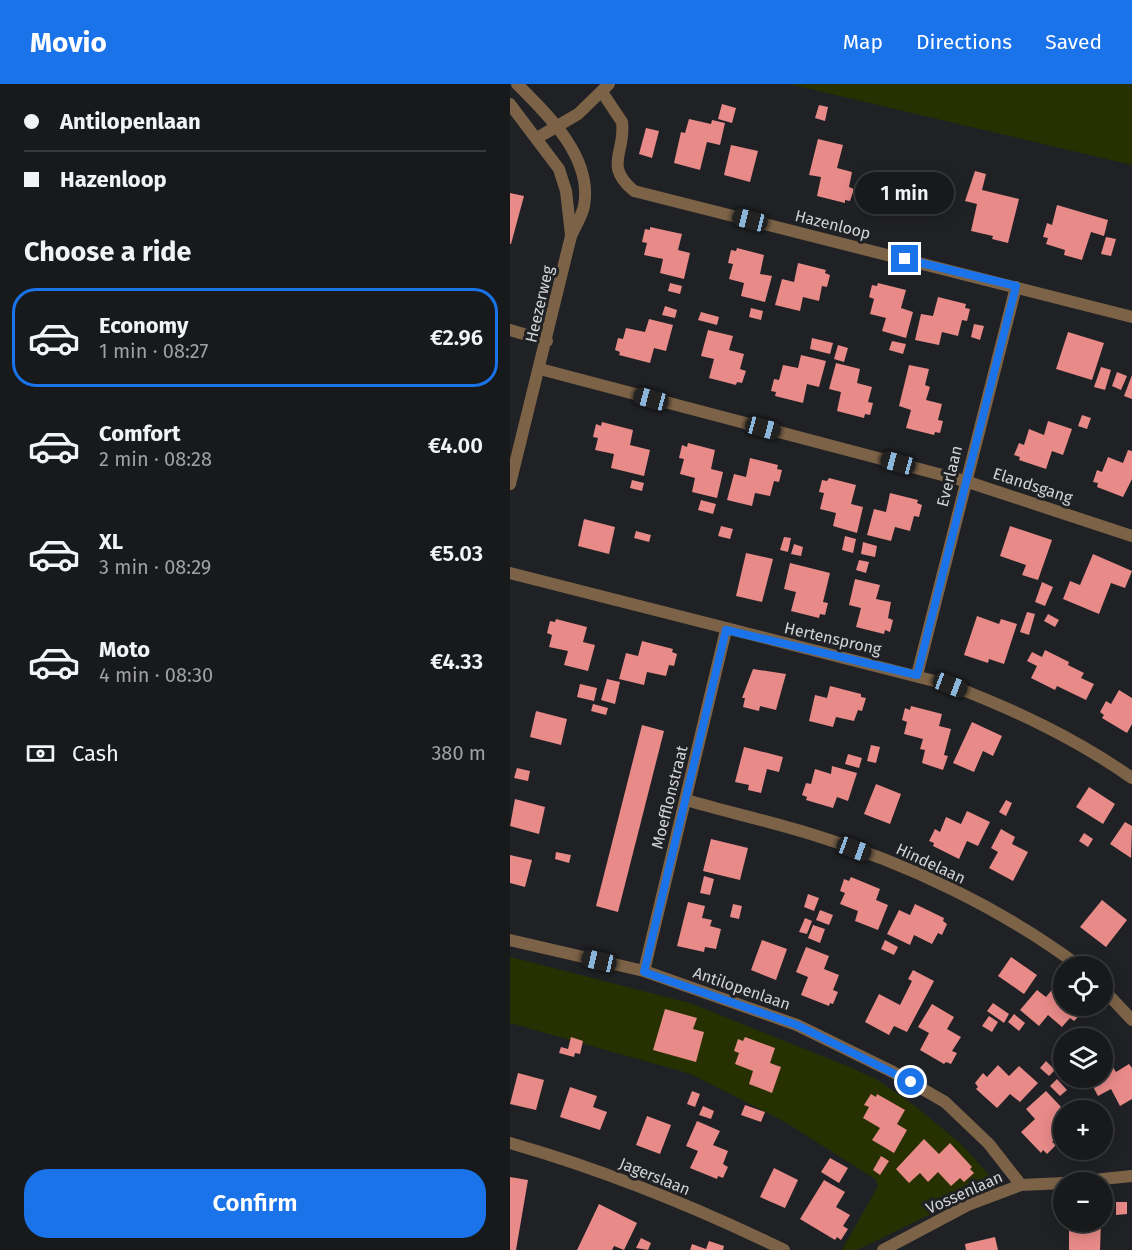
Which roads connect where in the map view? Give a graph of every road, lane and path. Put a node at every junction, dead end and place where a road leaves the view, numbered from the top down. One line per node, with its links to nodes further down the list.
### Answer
1 (516, 84): 4 (street, Heezerweg)
2 (605, 88): 4 (street); 7 (street, Hazenloop)
3 (510, 104): 5 (street, Heezerweg)
4 (557, 127): 5 (street); 6 (street, Heezerweg)
5 (537, 138): 6 (street, Heezerweg)
6 (572, 236): 10 (street, Heezerweg)
7 (1016, 286): 8 (street, Hazenloop); 12 (street, Everlaan)
8 (1132, 317)
9 (510, 330): 10 (street)
10 (547, 341): 11 (street, Heezerweg)
11 (540, 369): 12 (street, Elandsgang); 13 (street, Heezerweg)
12 (965, 481): 14 (street, Elandsgang); 17 (street, Everlaan)
13 (510, 484)
14 (1132, 536)
15 (510, 573): 16 (street, Hertensprong)
16 (726, 630): 17 (street, Hertensprong); 19 (street, Moefflonstraat)
17 (917, 675): 18 (street, Hertensprong)
18 (1132, 778)
19 (686, 800): 21 (street, Hindelaan); 22 (street, Moefflonstraat)
20 (510, 940): 22 (street, Antilopenlaan)
21 (1065, 956)
22 (644, 972): 29 (street, Antilopenlaan)
23 (1113, 1000): 24 (street)
24 (1132, 1020)
25 (510, 1143): 30 (street, Jagerslaan)
26 (1132, 1176): 27 (street)
27 (1113, 1178)
28 (1053, 1184): 29 (street, Vossenlaan)
29 (1021, 1185): 31 (street, Vossenlaan)
30 (784, 1250)
31 (883, 1250)

